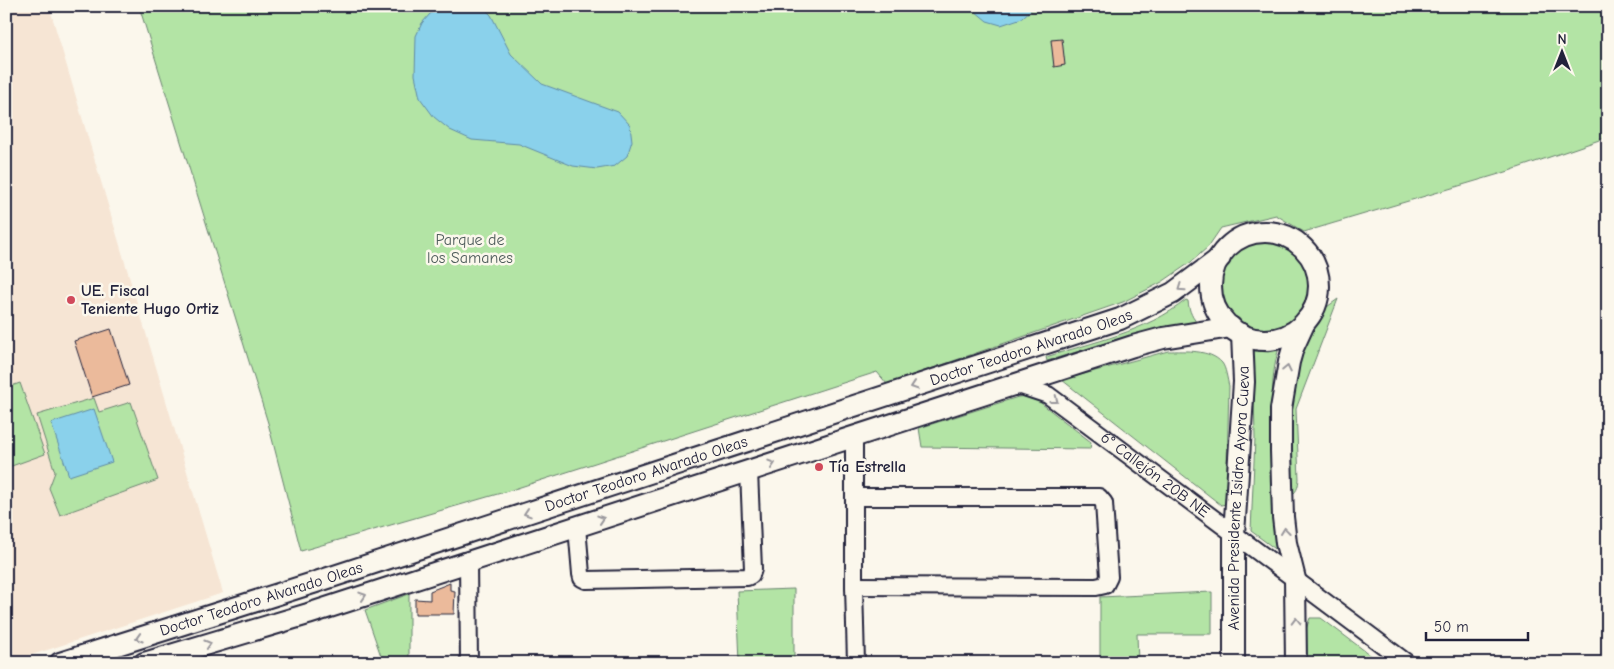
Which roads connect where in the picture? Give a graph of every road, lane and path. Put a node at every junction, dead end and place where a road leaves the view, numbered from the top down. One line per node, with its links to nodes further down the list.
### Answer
1 (1220, 258): 2 (main road); 3 (main road); 15 (main road, Doctor Teodoro Alvarado Oleas, one-way to 15)
2 (1304, 324): 3 (main road); 13 (main road, one-way to 2)
3 (1236, 331): 4 (main road, Doctor Teodoro Alvarado Oleas); 5 (main road, Avenida Presidente Isidro Ayora Cueva)
4 (1202, 333): 5 (main road); 6 (main road, Doctor Teodoro Alvarado Oleas)
5 (1243, 357): 11 (main road, Avenida Presidente Isidro Ayora Cueva)
6 (1009, 387): 7 (main road, Doctor Teodoro Alvarado Oleas); 11 (street, 6° Callejón 20B NE, one-way to 11)
7 (854, 438): 8 (main road, Doctor Teodoro Alvarado Oleas, one-way to 7); 9 (street)
8 (750, 472): 10 (main road, Doctor Teodoro Alvarado Oleas, one-way to 8); 10 (street)
9 (854, 497): 14 (street); 14 (street)
10 (576, 527): 12 (main road, Doctor Teodoro Alvarado Oleas)
11 (1234, 534): 13 (street, 6° Callejón 20B NE); 19 (main road, Avenida Presidente Isidro Ayora Cueva)
12 (468, 561): 16 (main road, Doctor Teodoro Alvarado Oleas, one-way to 12); 17 (street)
13 (1295, 579): 20 (main road, one-way to 13); 21 (street)
14 (854, 586): 18 (street)
15 (60, 663)
16 (144, 663)
17 (469, 663)
18 (856, 663)
19 (1234, 663)
20 (1296, 663)
21 (1408, 663)

